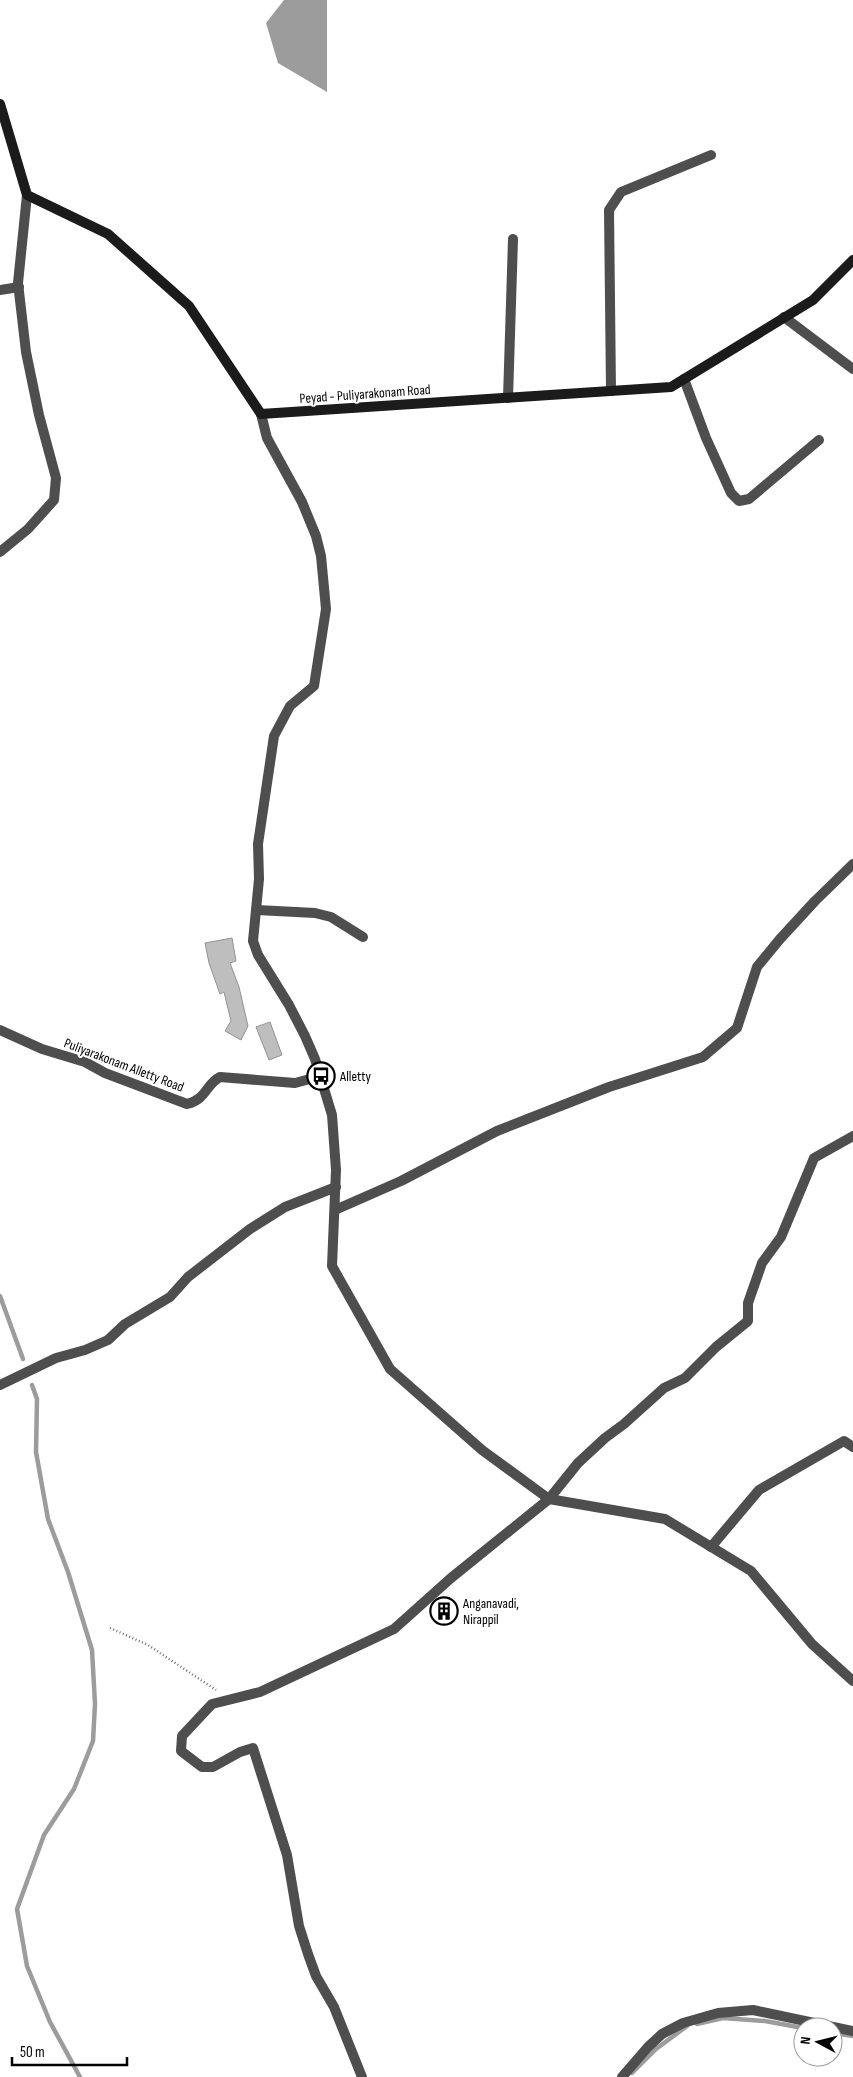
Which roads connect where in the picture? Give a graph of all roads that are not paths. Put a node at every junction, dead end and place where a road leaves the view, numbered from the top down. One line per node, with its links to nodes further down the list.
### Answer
1 (0, 104): 3 (main road)
2 (711, 155): 11 (street)
3 (27, 196): 6 (street); 13 (main road)
4 (512, 239): 12 (street)
5 (853, 260): 8 (main road, Peyad - Puliyarakonam Road)
6 (18, 287): 7 (street); 15 (street)
7 (0, 290)
8 (784, 317): 9 (street); 10 (main road, Peyad - Puliyarakonam Road)
9 (853, 369)
10 (684, 379): 11 (main road, Peyad - Puliyarakonam Road); 14 (street)
11 (611, 391): 12 (main road, Peyad - Puliyarakonam Road)
12 (508, 398): 13 (main road, Peyad - Puliyarakonam Road)
13 (261, 414): 17 (street)
14 (819, 440)
15 (0, 552)
16 (853, 864): 23 (street)
17 (257, 910): 18 (street); 20 (street)
18 (363, 937)
19 (0, 1030): 20 (street, Puliyarakonam Alletty Road)
20 (321, 1076): 22 (street)
21 (853, 1136): 26 (street)
22 (336, 1187): 23 (street); 24 (street)
23 (335, 1210): 26 (street)
24 (0, 1385)
25 (853, 1447): 27 (street)
26 (549, 1500): 27 (street); 30 (street)
27 (711, 1547): 28 (street)
28 (853, 1680)
29 (853, 2031): 31 (street)
30 (362, 2077)
31 (622, 2077)

